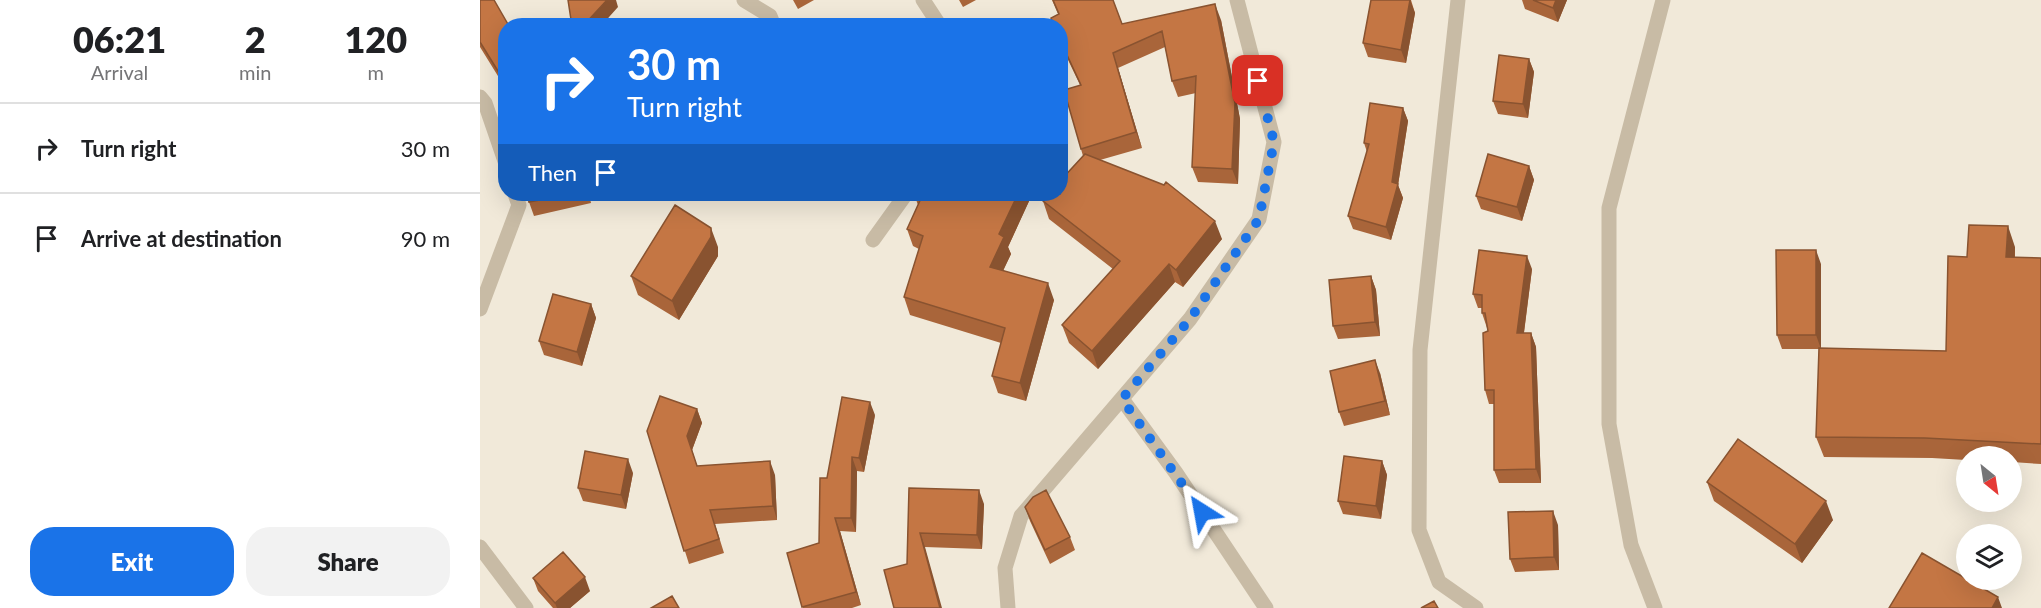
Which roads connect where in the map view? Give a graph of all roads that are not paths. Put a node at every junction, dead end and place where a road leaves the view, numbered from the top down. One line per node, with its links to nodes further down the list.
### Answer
1 (744, 0): 6 (street)
2 (923, 0): 7 (street)
3 (1237, 0): 14 (street)
4 (1458, 0): 19 (street)
5 (1663, 0): 20 (street)
6 (771, 18)
7 (935, 18)
8 (480, 97): 9 (street)
9 (498, 141)
10 (518, 201): 13 (street)
11 (901, 201): 12 (street)
12 (873, 240)
13 (480, 309)
14 (1122, 399): 17 (street); 18 (street)
15 (480, 547): 16 (street)
16 (526, 608)
17 (1008, 608)
18 (1266, 608)
19 (1476, 608)
20 (1655, 608)

